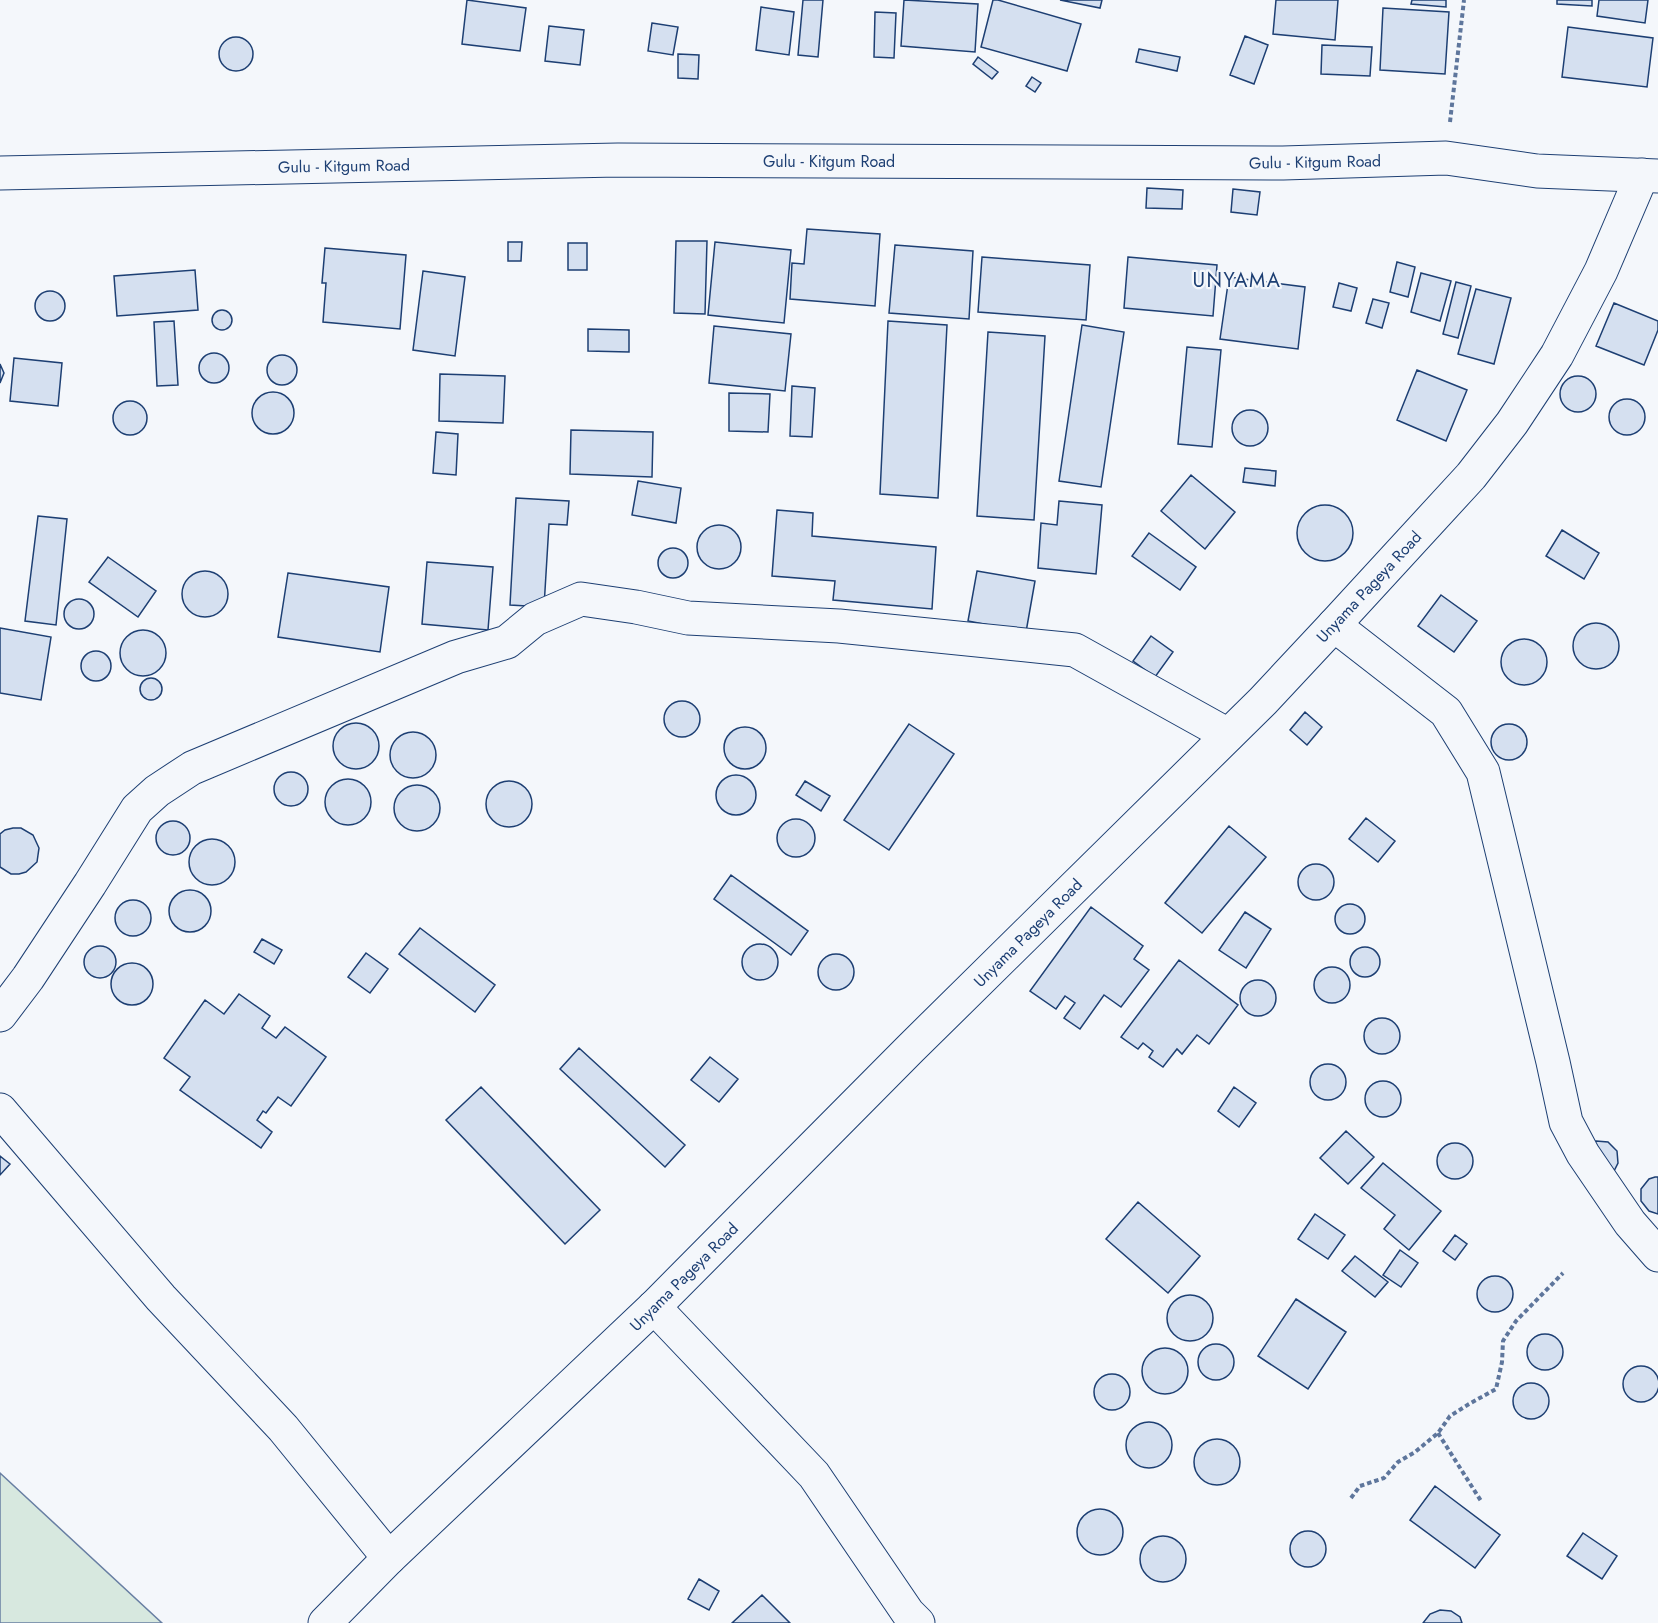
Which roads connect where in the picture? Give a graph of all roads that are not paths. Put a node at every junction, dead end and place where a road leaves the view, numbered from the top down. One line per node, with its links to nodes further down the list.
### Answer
1 (0, 173): 2 (street, Gulu - Kitgum Road)
2 (1650, 176): 3 (street, Unyama Pageya Road)
3 (1334, 625): 4 (street, Unyama Pageya Road); 7 (street)
4 (1228, 735): 5 (street); 8 (street, Unyama Pageya Road)
5 (0, 1015)
6 (0, 1110): 9 (street)
7 (1658, 1255)
8 (654, 1307): 9 (street, Unyama Pageya Road); 11 (street)
9 (389, 1558): 10 (street, Unyama Pageya Road)
10 (325, 1623)
11 (918, 1623)

